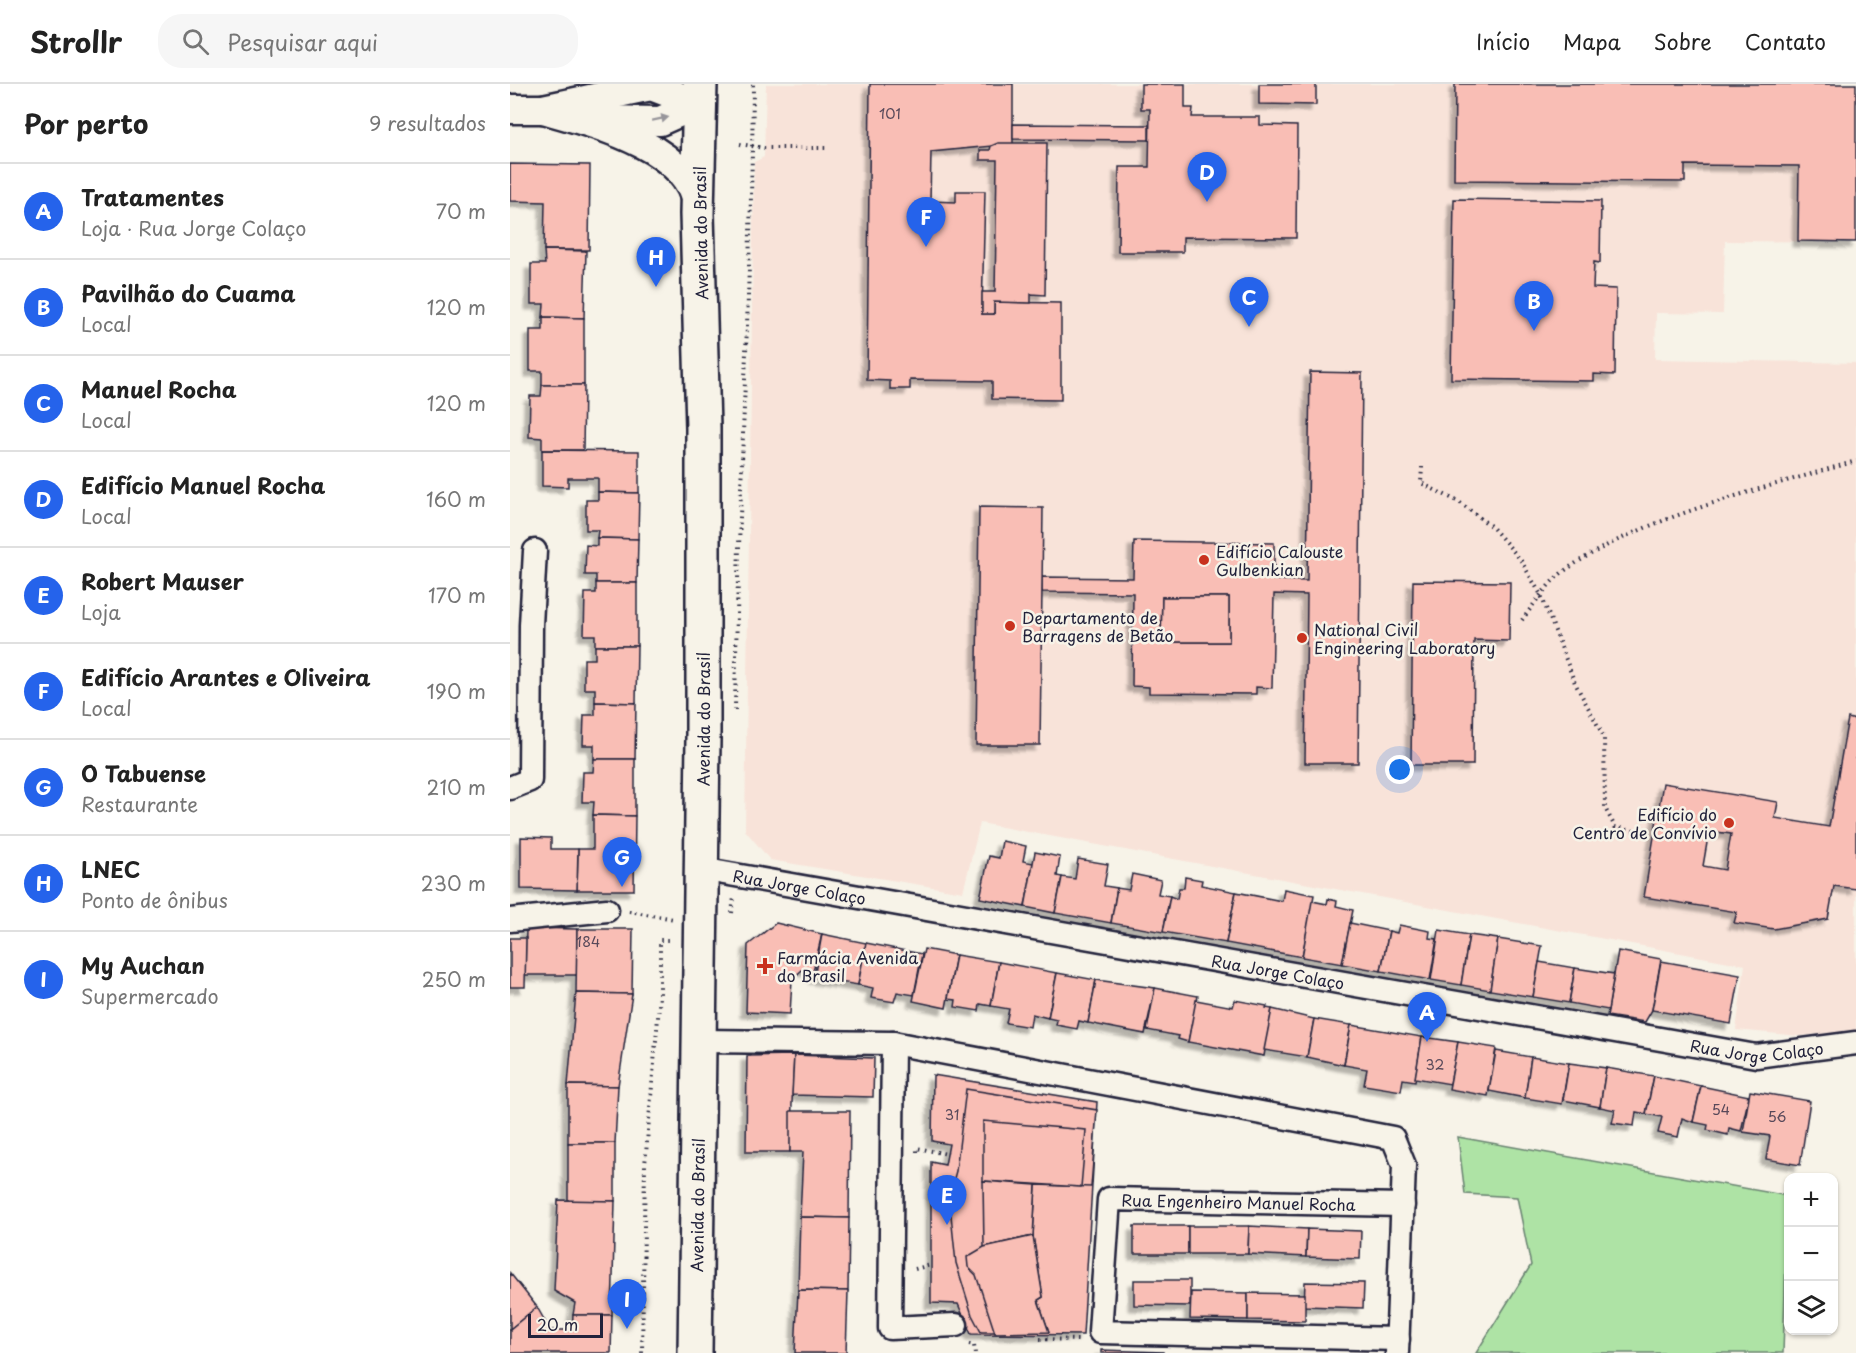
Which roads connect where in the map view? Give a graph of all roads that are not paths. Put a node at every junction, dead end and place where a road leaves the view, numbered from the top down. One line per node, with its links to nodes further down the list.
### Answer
1 (699, 94): 3 (street); 4 (street, one-way to 1); 5 (main road, Avenida do Brasil)
2 (510, 109): 3 (street)
3 (543, 109): 4 (street)
4 (581, 120): 5 (street)
5 (697, 214): 9 (main road, Avenida do Brasil)
6 (535, 551): 7 (street)
7 (520, 625): 8 (street)
8 (510, 788)
9 (701, 869): 12 (main road, Avenida do Brasil); 14 (street, Rua Jorge Colaço)
10 (607, 910): 11 (street)
11 (510, 920)
12 (698, 1041): 13 (street, Rua Engenheiro Manuel Rocha); 18 (main road, Avenida do Brasil)
13 (893, 1043): 15 (street, Rua Engenheiro Manuel Rocha); 16 (street)
14 (1856, 1043)
15 (1403, 1205): 17 (street, Rua Engenheiro Manuel Rocha); 17 (street, Rua Engenheiro Manuel Rocha)
16 (956, 1325)
17 (1397, 1346)
18 (695, 1353)

